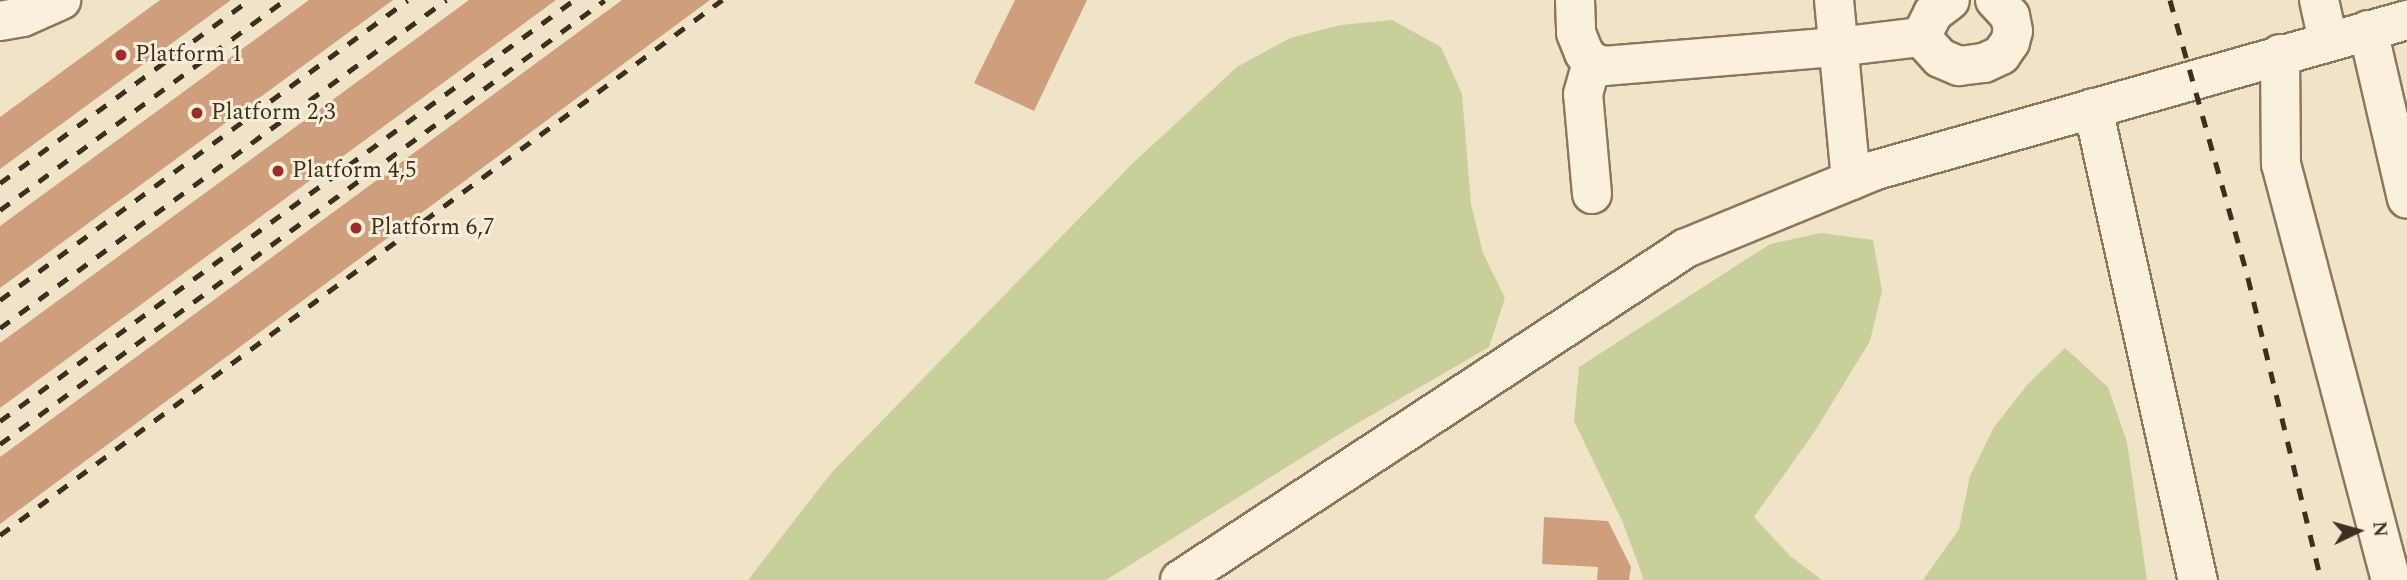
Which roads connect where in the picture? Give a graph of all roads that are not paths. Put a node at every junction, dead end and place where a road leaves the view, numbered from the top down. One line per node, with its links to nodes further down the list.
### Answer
1 (61, 0): 8 (lane)
2 (1575, 0): 14 (lane)
3 (1833, 0): 12 (lane)
4 (1950, 0): 10 (lane)
5 (1995, 0): 10 (lane)
6 (2319, 0): 11 (lane)
7 (2407, 20): 9 (lane)
8 (0, 21)
9 (2368, 30): 11 (lane); 18 (lane)
10 (1921, 37): 12 (lane)
11 (2328, 41): 13 (lane)
12 (1838, 47): 14 (lane); 16 (lane)
13 (2280, 54): 15 (lane); 21 (lane)
14 (1592, 62): 17 (lane)
15 (2093, 108): 16 (lane); 20 (lane)
16 (1851, 180): 19 (lane)
17 (1592, 194)
18 (2407, 199)
19 (1180, 580)
20 (2198, 580)
21 (2391, 580)

